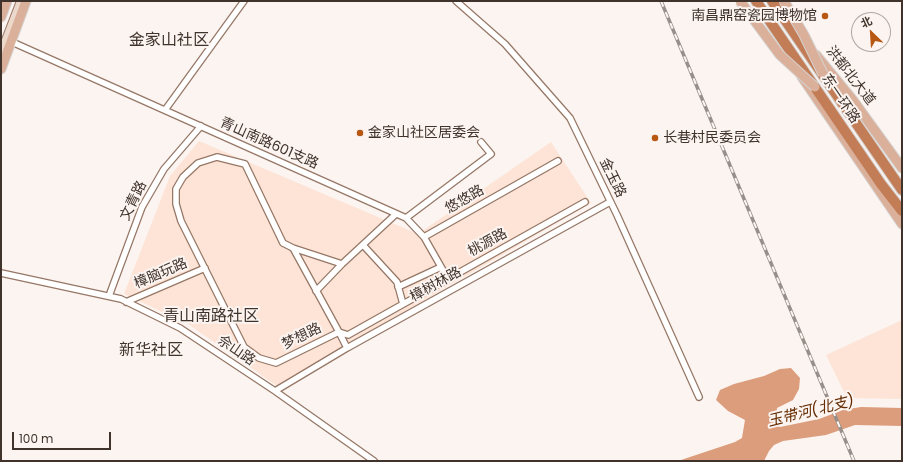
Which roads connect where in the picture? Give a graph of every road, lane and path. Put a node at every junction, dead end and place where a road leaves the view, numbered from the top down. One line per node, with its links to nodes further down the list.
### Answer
1 (7, 1): 13 (main road)
2 (16, 1): 14 (main road)
3 (21, 1): 16 (main road)
4 (26, 1): 15 (main road)
5 (244, 1): 20 (street)
6 (456, 1): 27 (street, 金玉路)
7 (740, 1): 19 (main road, bridge)
8 (751, 1): 31 (main road)
9 (756, 1): 19 (highway, 东一环路, bridge)
10 (772, 1): 18 (highway, 东一环路, bridge)
11 (777, 1): 24 (main road, 洪都北大道)
12 (784, 1): 18 (main road, bridge)
13 (1, 17)
14 (1, 40)
15 (12, 42): 17 (main road); 20 (street, 青山南路601支路)
16 (1, 53)
17 (1, 69)
18 (823, 74): 25 (highway, 东一环路)
19 (815, 87): 28 (highway, 东一环路)
20 (165, 110): 21 (street, 青山南路601支路)
21 (201, 126): 29 (street, 青山南路601支路); 42 (street, 文青路)
22 (481, 142): 30 (street)
23 (558, 161): 32 (street, 悠悠路)
24 (902, 168)
25 (902, 190)
26 (585, 202): 39 (street, 桃源路)
27 (610, 202): 46 (street, 樟树林路); 48 (street, 金玉路)
28 (902, 211)
29 (396, 214): 30 (street, 青山南路601支路); 33 (street)
30 (406, 218): 32 (street)
31 (902, 224)
32 (424, 237): 36 (street)
33 (363, 245): 35 (street); 40 (street)
34 (293, 248): 35 (street); 37 (street, 梦想路); 41 (street, 梦想路)
35 (342, 264): 41 (street)
36 (441, 267): 39 (street); 40 (street)
37 (205, 268): 43 (street, 樟脑玩路); 45 (street, 梦想路)
38 (1, 273): 42 (street, 佘山路)
39 (448, 279): 44 (street, 桃源路)
40 (398, 287): 44 (street)
41 (316, 291): 45 (street, 梦想路)
42 (109, 296): 43 (street, 佘山路)
43 (126, 302): 47 (street, 佘山路)
44 (403, 304): 45 (street, 桃源路)
45 (339, 332): 46 (street)
46 (347, 348): 47 (street, 樟树林路)
47 (275, 390): 49 (street, 佘山路)
48 (699, 397)
49 (374, 461)

